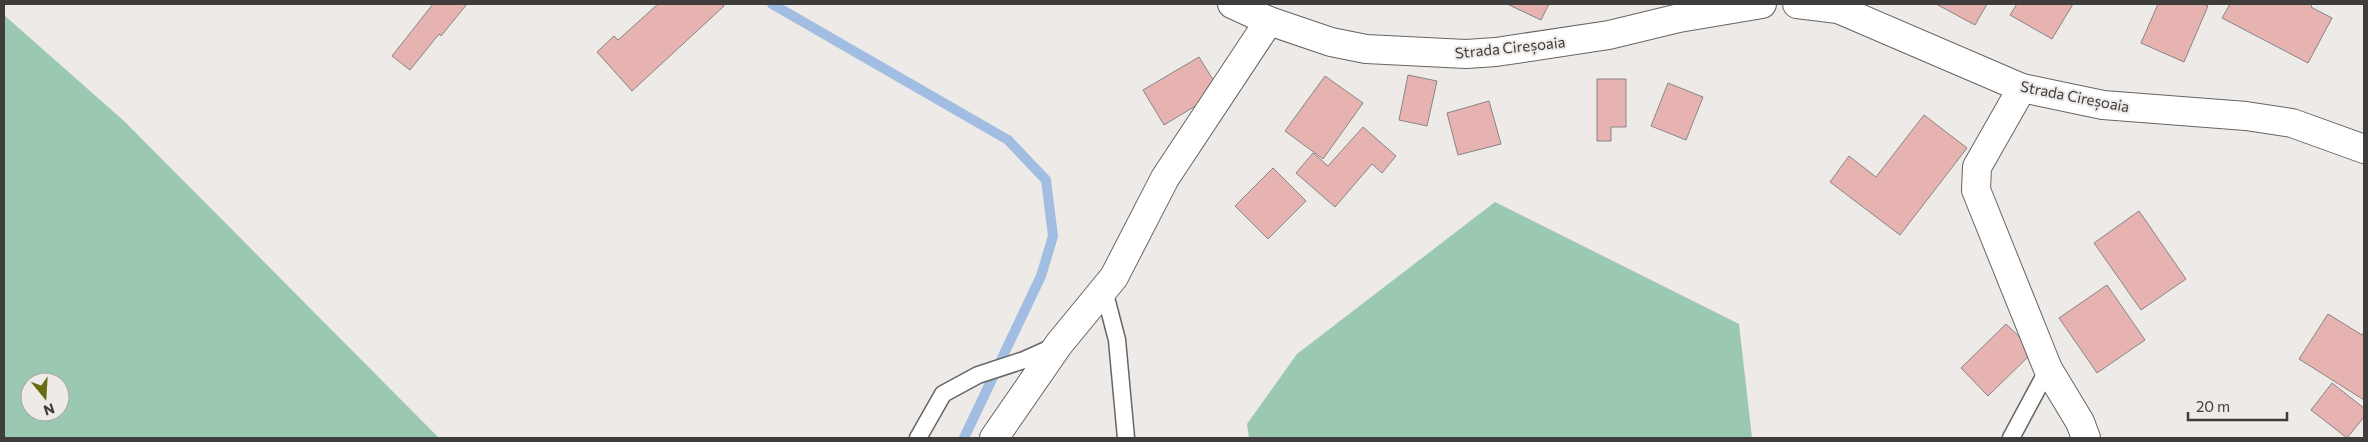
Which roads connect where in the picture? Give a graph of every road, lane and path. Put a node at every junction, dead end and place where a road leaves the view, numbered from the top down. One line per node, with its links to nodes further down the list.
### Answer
1 (1232, 4): 4 (street, Strada Cireșoaia)
2 (1762, 4): 4 (street, Strada Cireșoaia)
3 (1797, 4): 5 (street, Strada Cireșoaia)
4 (1269, 21): 7 (street)
5 (2022, 88): 6 (street, Strada Cireșoaia); 9 (street)
6 (2364, 149)
7 (1104, 290): 8 (street); 12 (lane)
8 (1059, 344): 10 (lane); 11 (street)
9 (2048, 368): 13 (lane); 14 (street)
10 (918, 438)
11 (994, 438)
12 (1126, 438)
13 (2011, 438)
14 (2086, 438)

